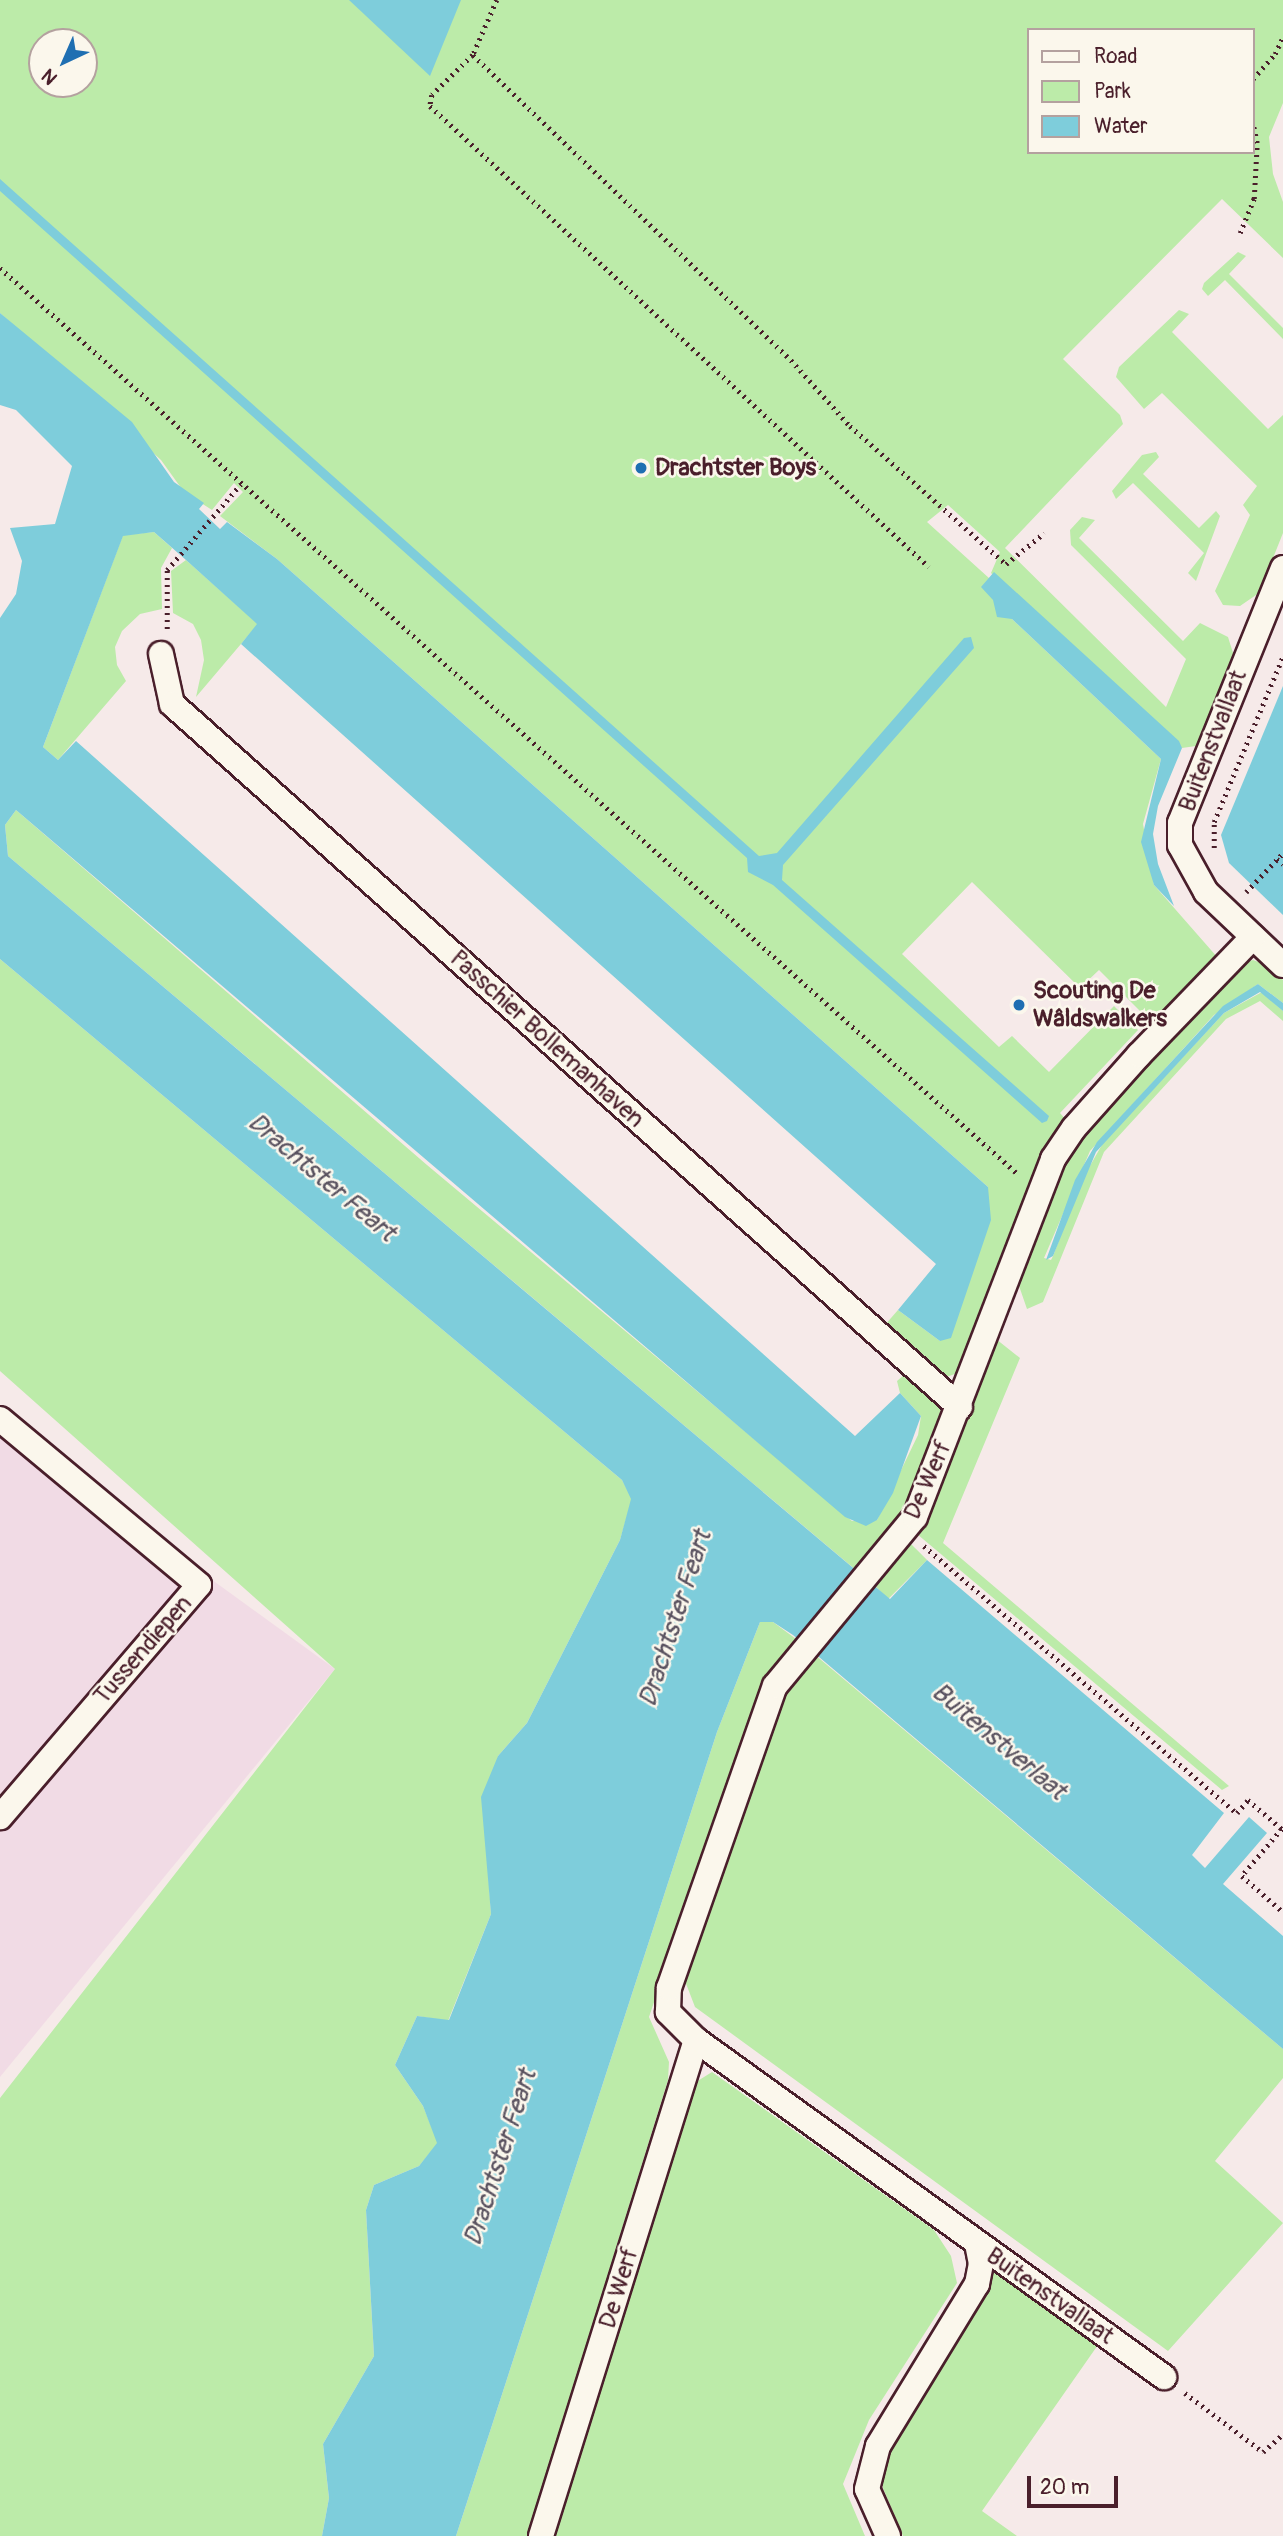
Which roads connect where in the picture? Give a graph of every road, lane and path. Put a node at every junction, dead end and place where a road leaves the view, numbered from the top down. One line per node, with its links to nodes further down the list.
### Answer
1 (497, 0): 3 (path)
2 (1283, 37): 4 (path)
3 (473, 55): 9 (path); 10 (path)
4 (1255, 77)
5 (1255, 134): 6 (path)
6 (1240, 233)
7 (0, 268): 8 (path)
8 (241, 484): 12 (path); 23 (path)
9 (1045, 533)
10 (929, 567)
11 (1283, 568): 21 (street, Buitenstvallaat)
12 (161, 654): 24 (street, Passchier Bollemanhaven)
13 (1283, 656): 15 (path)
14 (1283, 853): 16 (path)
15 (1215, 854)
16 (1278, 859): 17 (path); 19 (path)
17 (1283, 864)
18 (1238, 882): 19 (path)
19 (1246, 892): 20 (path)
20 (1255, 900)
21 (1252, 937): 22 (street, Buitenstvallaat); 23 (street, De Werf)
22 (1283, 965)
23 (1041, 1195): 24 (street, De Werf)
24 (960, 1407): 26 (street, De Werf)
25 (0, 1419): 27 (street, Tussendiepen)
26 (904, 1530): 28 (path); 29 (street, De Werf)
27 (0, 1817)
28 (1283, 1912)
29 (696, 2040): 30 (street, De Werf); 33 (street, De Werf)
30 (977, 2244): 31 (street, Buitenstvallaat); 34 (street, Buitenstvallaat)
31 (1164, 2377): 32 (path)
32 (1283, 2434)
33 (541, 2536)
34 (888, 2536)

